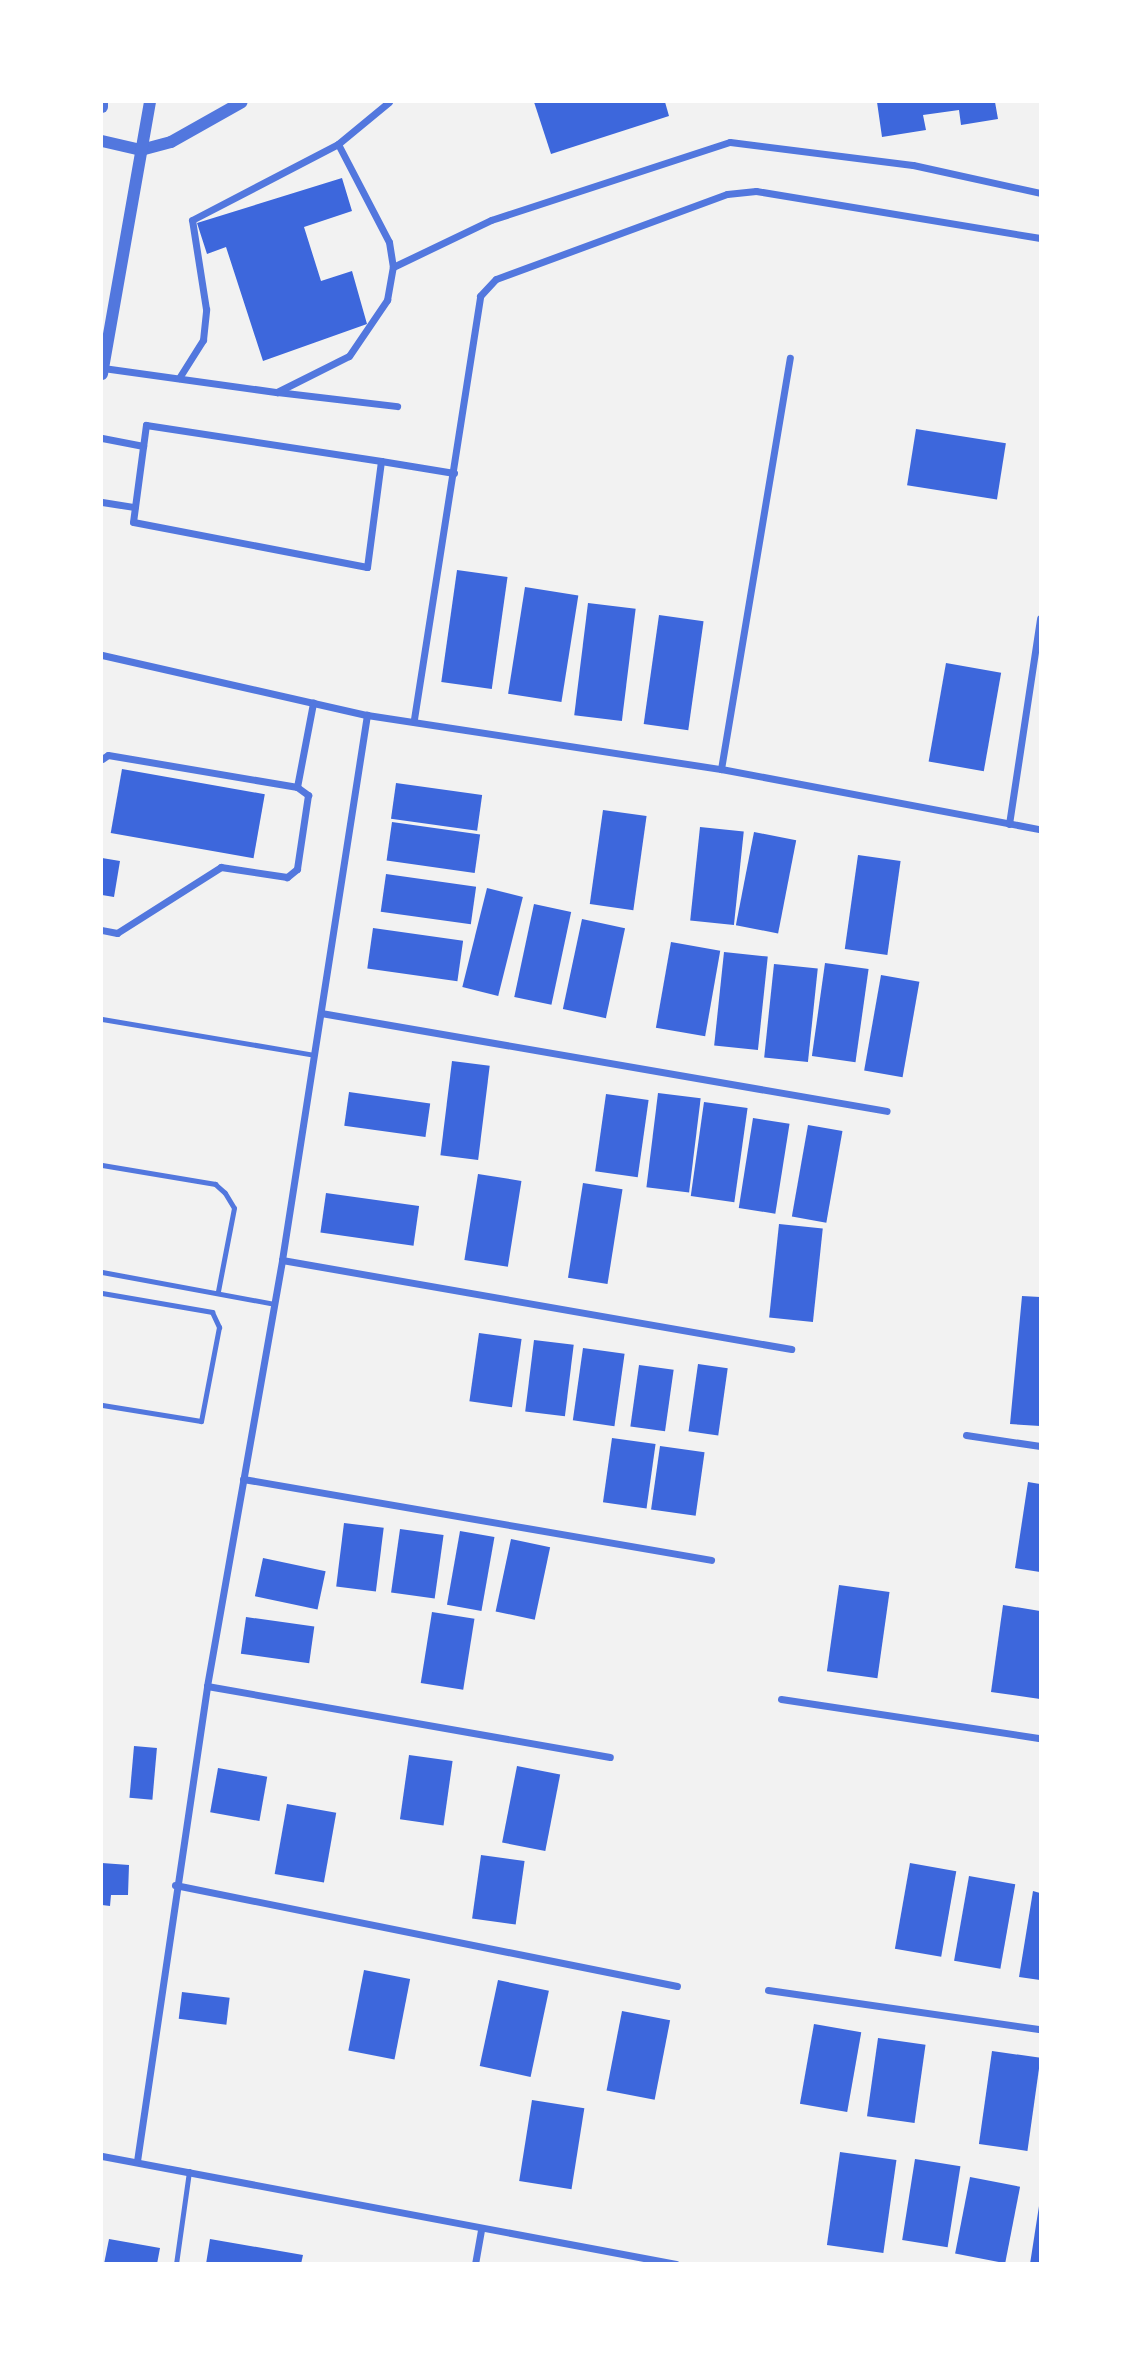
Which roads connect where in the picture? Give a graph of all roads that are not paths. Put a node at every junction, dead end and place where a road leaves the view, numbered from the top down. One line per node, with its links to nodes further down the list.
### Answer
1 (102, 102): 5 (street)
2 (150, 102): 8 (street)
3 (243, 102): 8 (street)
4 (389, 102): 7 (street)
5 (102, 107)
6 (102, 141): 8 (street)
7 (338, 144): 11 (street); 14 (street)
8 (141, 150): 13 (street)
9 (1041, 193): 11 (street)
10 (1041, 238): 20 (street)
11 (393, 267): 15 (street)
12 (790, 358): 29 (street)
13 (102, 371): 14 (street)
14 (179, 378): 15 (street)
15 (277, 392): 16 (street)
16 (397, 406)
17 (102, 438): 18 (street)
18 (143, 446): 19 (street); 22 (street)
19 (381, 461): 20 (street); 22 (street)
20 (454, 473): 27 (street)
21 (102, 502): 22 (street)
22 (135, 507)
23 (1041, 618): 31 (street)
24 (102, 655): 25 (street)
25 (313, 703): 26 (street); 30 (street)
26 (367, 715): 27 (street); 34 (street)
27 (414, 719): 29 (street)
28 (102, 759): 30 (street)
29 (721, 769): 31 (street)
30 (297, 787): 33 (street)
31 (1009, 824): 32 (street)
32 (1041, 829)
33 (102, 930)
34 (321, 1013): 36 (street); 37 (street)
35 (102, 1019): 36 (lane)
36 (314, 1055): 39 (street)
37 (887, 1111)
38 (102, 1165): 41 (lane)
39 (282, 1260): 43 (street); 44 (street)
40 (102, 1272): 41 (lane)
41 (218, 1291): 43 (lane)
42 (102, 1293): 45 (lane)
43 (274, 1304): 48 (street)
44 (791, 1349)
45 (102, 1405)
46 (966, 1435): 47 (street)
47 (1041, 1446)
48 (243, 1479): 49 (street); 50 (street)
49 (711, 1560)
50 (207, 1686): 53 (street); 54 (street)
51 (781, 1699): 52 (street)
52 (1041, 1738)
53 (610, 1757)
54 (175, 1885): 55 (street); 59 (street)
55 (677, 1986)
56 (768, 1990): 57 (street)
57 (1041, 2029)
58 (102, 2156): 59 (street)
59 (136, 2161): 60 (street)
60 (189, 2171): 61 (street); 62 (lane)
61 (481, 2229): 63 (street); 64 (street)
62 (176, 2263)
63 (475, 2263)
64 (676, 2263)

